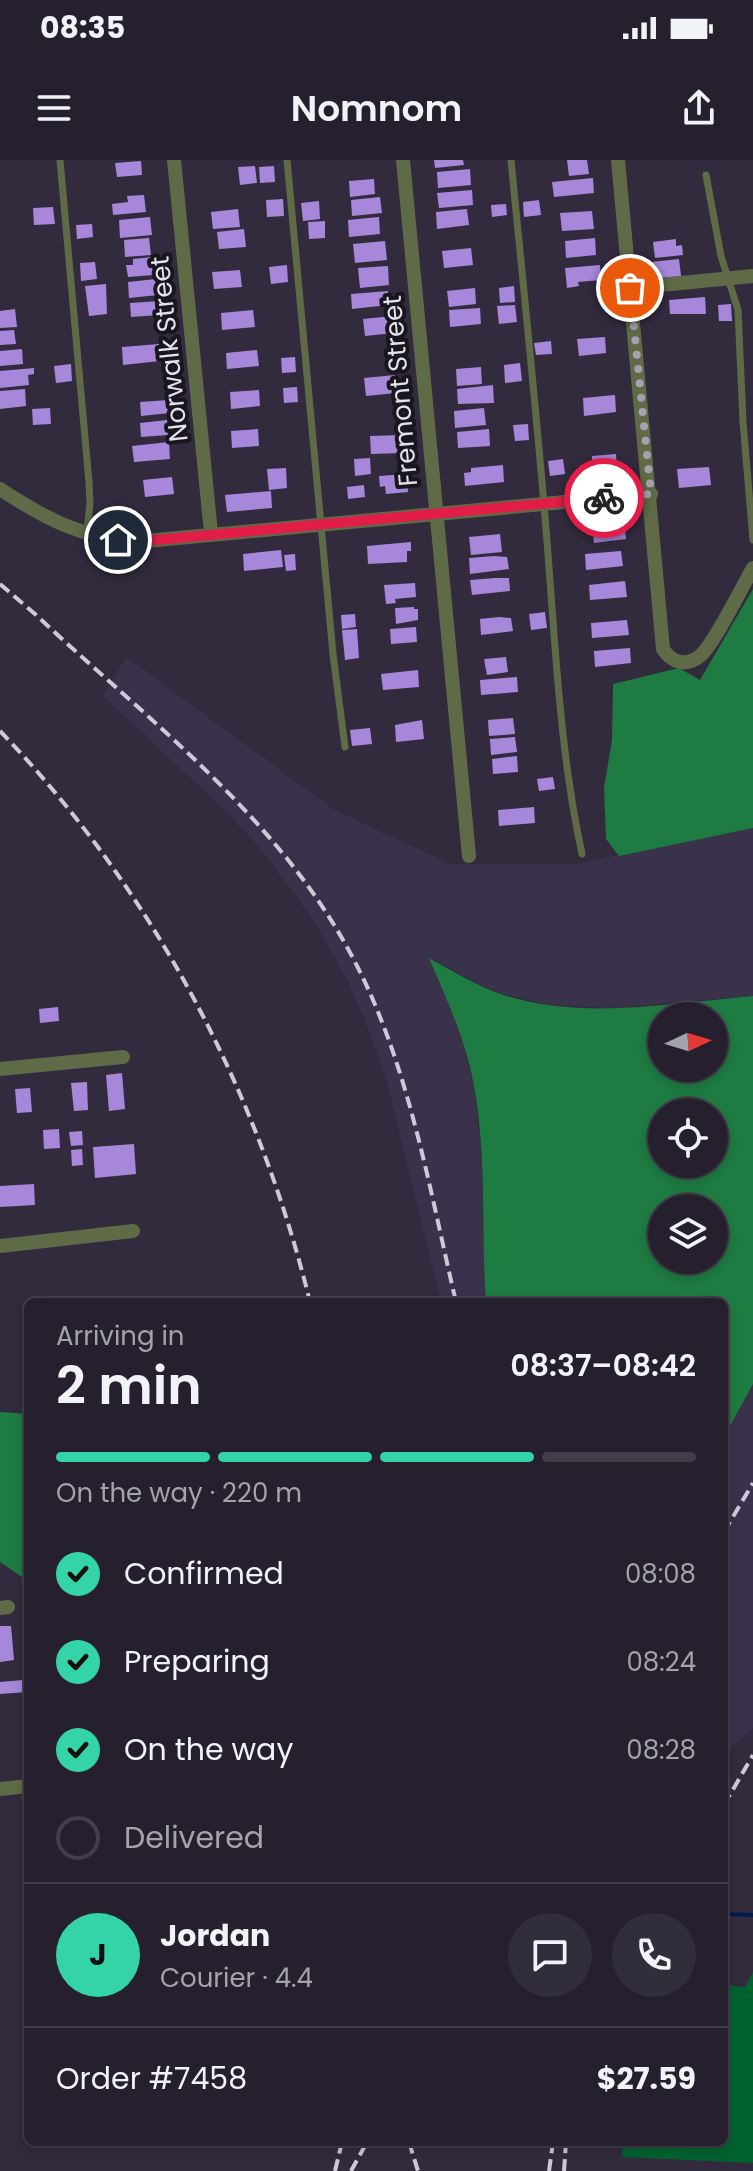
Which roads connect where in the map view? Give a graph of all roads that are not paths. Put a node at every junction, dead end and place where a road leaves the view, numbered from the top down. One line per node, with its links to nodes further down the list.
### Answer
1 (60, 160): 16 (lane)
2 (174, 160): 17 (street, Norwalk Street)
3 (287, 160): 15 (lane)
4 (403, 160): 14 (street, Fremont Street)
5 (511, 160): 13 (lane)
6 (618, 160): 10 (street)
7 (706, 175): 9 (lane)
8 (753, 276): 9 (street)
9 (727, 278): 10 (street); 18 (lane)
10 (630, 288): 12 (street)
11 (0, 489): 16 (street)
12 (651, 494): 13 (street); 19 (street)
13 (544, 504): 14 (street); 21 (lane)
14 (436, 513): 15 (street); 22 (street, Fremont Street)
15 (322, 523): 17 (street); 20 (lane)
16 (86, 533): 17 (street)
17 (211, 533)
18 (753, 540)
19 (753, 568)
20 (345, 747)
21 (582, 854)
22 (469, 856)
23 (123, 1057): 24 (street)
24 (0, 1069)
25 (133, 1231): 26 (street)
26 (0, 1246)
27 (24, 1786): 28 (street)
28 (0, 1789)

